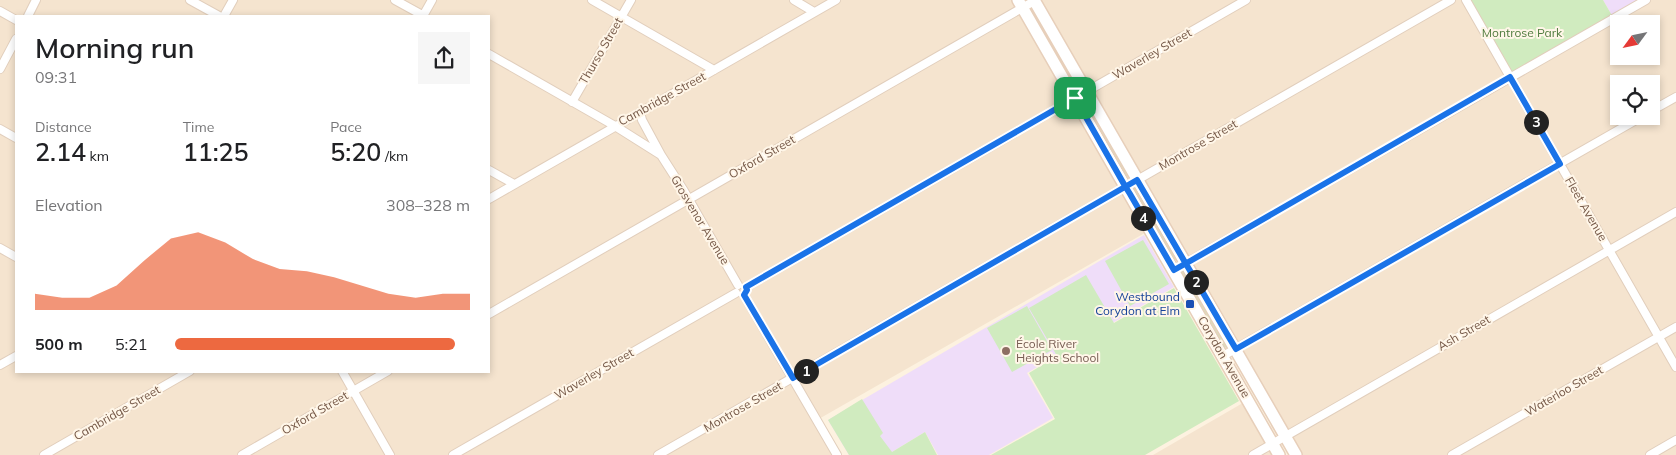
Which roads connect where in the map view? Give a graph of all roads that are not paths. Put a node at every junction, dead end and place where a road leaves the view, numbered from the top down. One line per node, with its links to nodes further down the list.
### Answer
1 (36, 0): 18 (street)
2 (190, 0): 19 (street)
3 (233, 0): 20 (street)
4 (395, 0): 21 (street)
5 (432, 0): 22 (street)
6 (592, 0): 23 (street)
7 (631, 0): 23 (street, Thurso Street)
8 (794, 0): 17 (street)
9 (836, 0): 17 (street, Cambridge Street)
10 (1035, 0): 15 (street, Oxford Street); 30 (main road, Corydon Avenue)
11 (1246, 0): 30 (street, Waverley Street)
12 (1451, 0): 45 (street, Montrose Street)
13 (1466, 0): 29 (street, Fleet Avenue)
14 (1646, 0): 29 (street)
15 (1021, 4): 32 (main road, Corydon Avenue); 49 (street, Oxford Street)
16 (0, 11): 24 (street)
17 (814, 12): 28 (street, Cambridge Street)
18 (28, 15)
19 (217, 15)
20 (225, 15)
21 (421, 15)
22 (424, 15)
23 (622, 17): 28 (street); 33 (street, Thurso Street)
24 (15, 19)
25 (15, 41): 27 (street)
26 (490, 55): 33 (street, Grosvenor Avenue)
27 (0, 69)
28 (714, 70): 35 (street, Cambridge Street)
29 (1510, 77): 43 (street, Fleet Avenue); 54 (street)
30 (1087, 91): 32 (street, Waverley Street); 45 (main road, Corydon Avenue)
31 (1676, 97): 34 (street)
32 (1075, 98): 47 (main road, Corydon Avenue); 56 (street, Waverley Street)
33 (572, 102): 36 (street, Grosvenor Avenue)
34 (1660, 107)
35 (640, 112): 38 (street, Cambridge Street); 42 (street, Grosvenor Avenue)
36 (600, 117): 38 (street, Grosvenor Avenue); 40 (street)
37 (1627, 125): 43 (street)
38 (615, 126): 40 (street, Cambridge Street); 42 (street, Grosvenor Avenue)
39 (0, 129): 41 (street)
40 (599, 135): 46 (street, Cambridge Street)
41 (15, 137)
42 (661, 155): 49 (street, Grosvenor Avenue)
43 (1560, 164): 52 (street, Fleet Avenue); 60 (street)
44 (490, 171): 46 (street)
45 (1137, 180): 47 (street, Montrose Street); 54 (main road, Corydon Avenue)
46 (514, 184): 48 (street, Cambridge Street)
47 (1125, 186): 55 (main road, Corydon Avenue); 68 (street, Montrose Street)
48 (490, 198)
49 (689, 199): 56 (street, Grosvenor Avenue); 57 (street, Oxford Street)
50 (1676, 212): 52 (street, Ash Street)
51 (0, 248): 53 (street)
52 (1610, 250): 59 (street, Fleet Avenue); 70 (street, Ash Street)
53 (15, 256)
54 (1186, 264): 55 (street); 60 (main road, Corydon Avenue)
55 (1174, 270): 61 (main road, Corydon Avenue)
56 (741, 290): 68 (street, Grosvenor Avenue); 76 (street, Waverley Street)
57 (490, 313)
58 (1676, 327): 59 (street, Waterloo Street)
59 (1659, 337): 64 (street, Fleet Avenue); 82 (street, Waterloo Street)
60 (1236, 349): 61 (street); 70 (main road, Corydon Avenue)
61 (1223, 356): 72 (main road, Corydon Avenue)
62 (15, 357): 63 (street)
63 (0, 365)
64 (1676, 367)
65 (187, 373): 73 (street, Cambridge Street)
66 (343, 373): 69 (street)
67 (384, 373): 69 (street, Oxford Street)
68 (793, 378): 77 (street, Montrose Street); 78 (street, Grosvenor Avenue)
69 (353, 391): 74 (street, Oxford Street); 75 (street)
70 (1285, 436): 72 (street, Ash Street); 81 (main road, Corydon Avenue)
71 (1676, 440): 83 (street)
72 (1273, 444): 79 (street, Ash Street); 80 (main road, Corydon Avenue)
73 (44, 455)
74 (242, 455)
75 (390, 455)
76 (453, 455)
77 (658, 455)
78 (836, 455)
79 (1253, 455)
80 (1279, 455)
81 (1296, 455)
82 (1452, 455)
83 (1650, 455)

